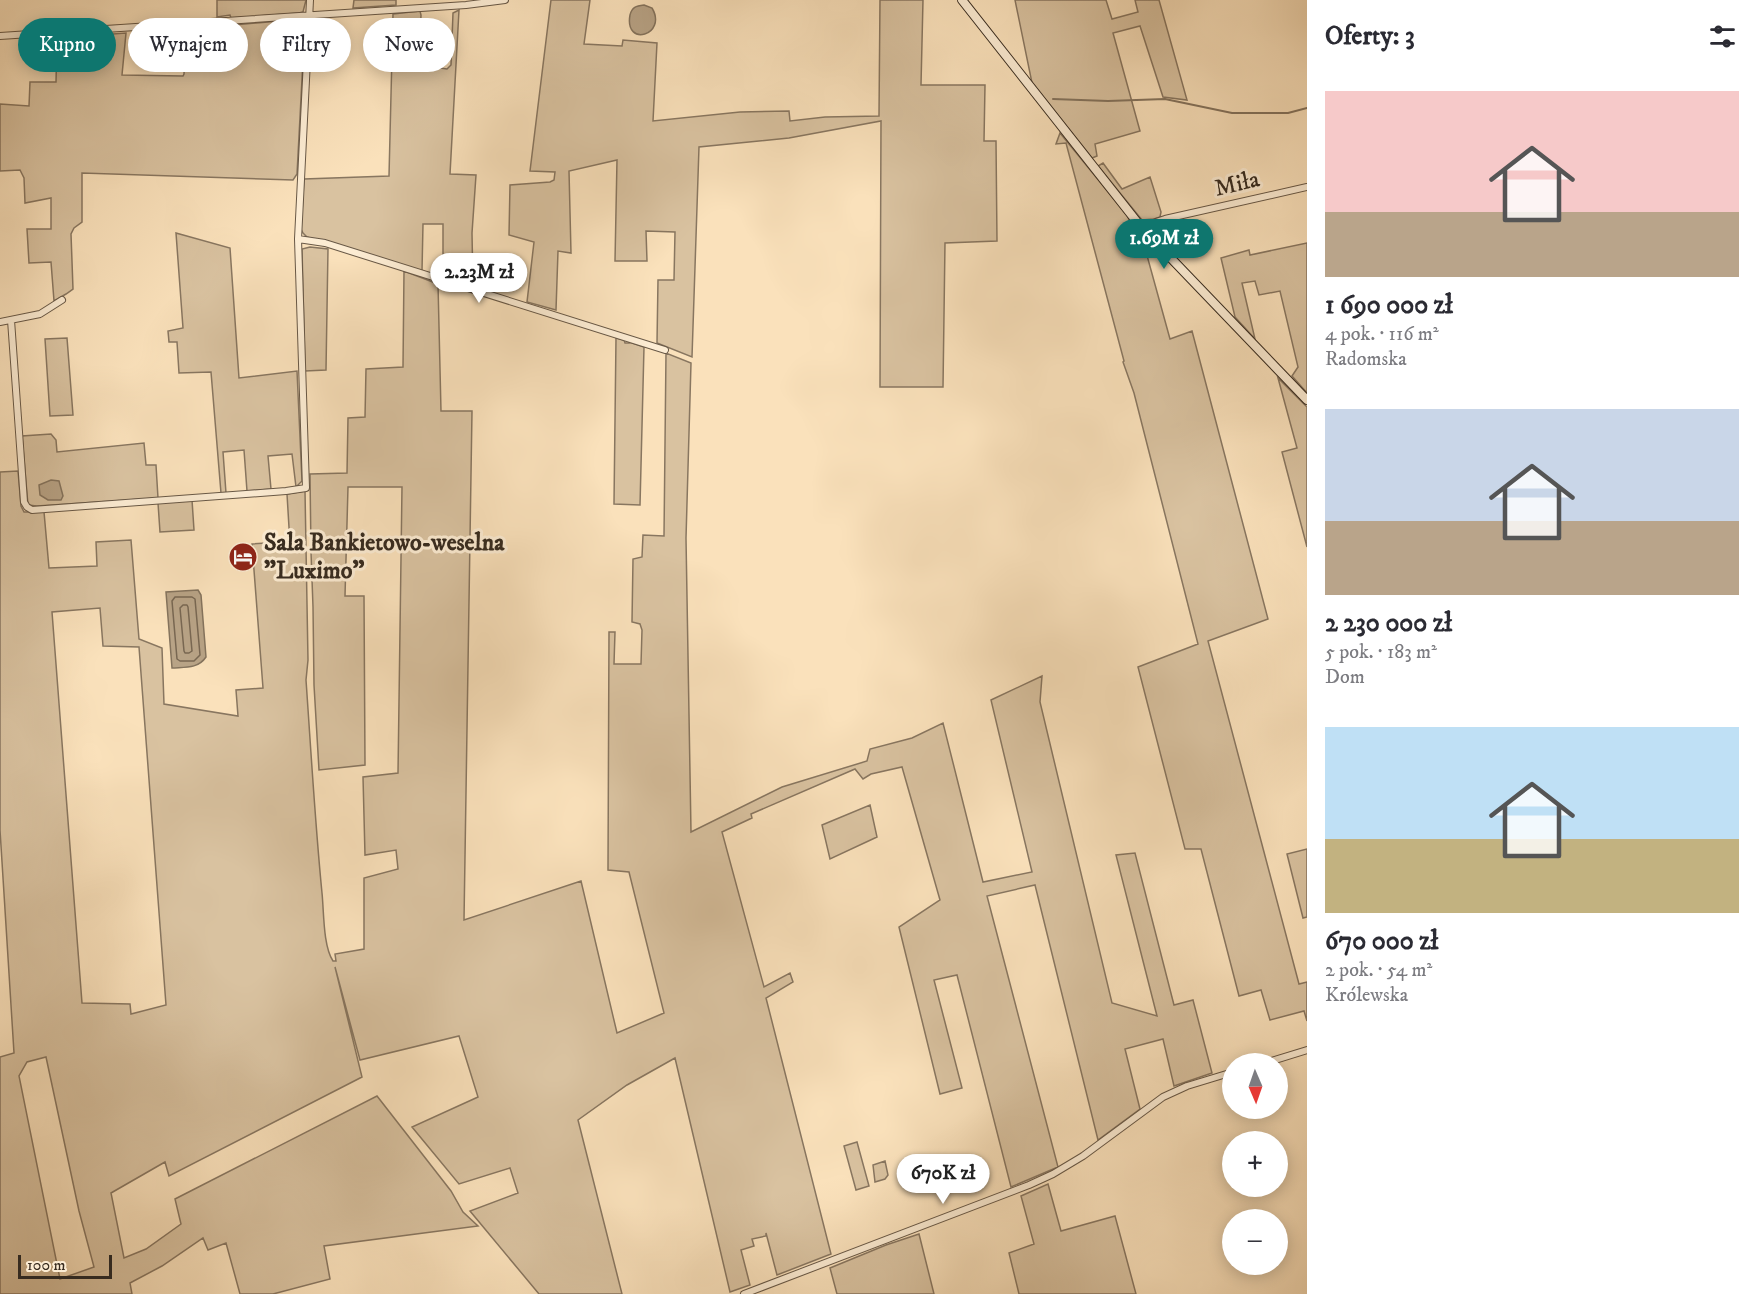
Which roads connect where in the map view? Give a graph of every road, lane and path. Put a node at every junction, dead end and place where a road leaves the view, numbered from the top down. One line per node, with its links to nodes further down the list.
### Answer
1 (310, 0): 4 (street)
2 (505, 0): 4 (street)
3 (962, 0): 7 (street)
4 (309, 15): 5 (street); 8 (street)
5 (0, 36)
6 (1307, 187): 7 (street, Miła)
7 (1141, 227): 13 (street)
8 (297, 239): 10 (street); 12 (street)
9 (62, 300): 10 (street)
10 (11, 320): 11 (street)
11 (0, 322)
12 (665, 350)
13 (1307, 400)
14 (1307, 1050): 15 (street)
15 (1288, 1056)
16 (1222, 1076): 17 (street)
17 (744, 1294)

